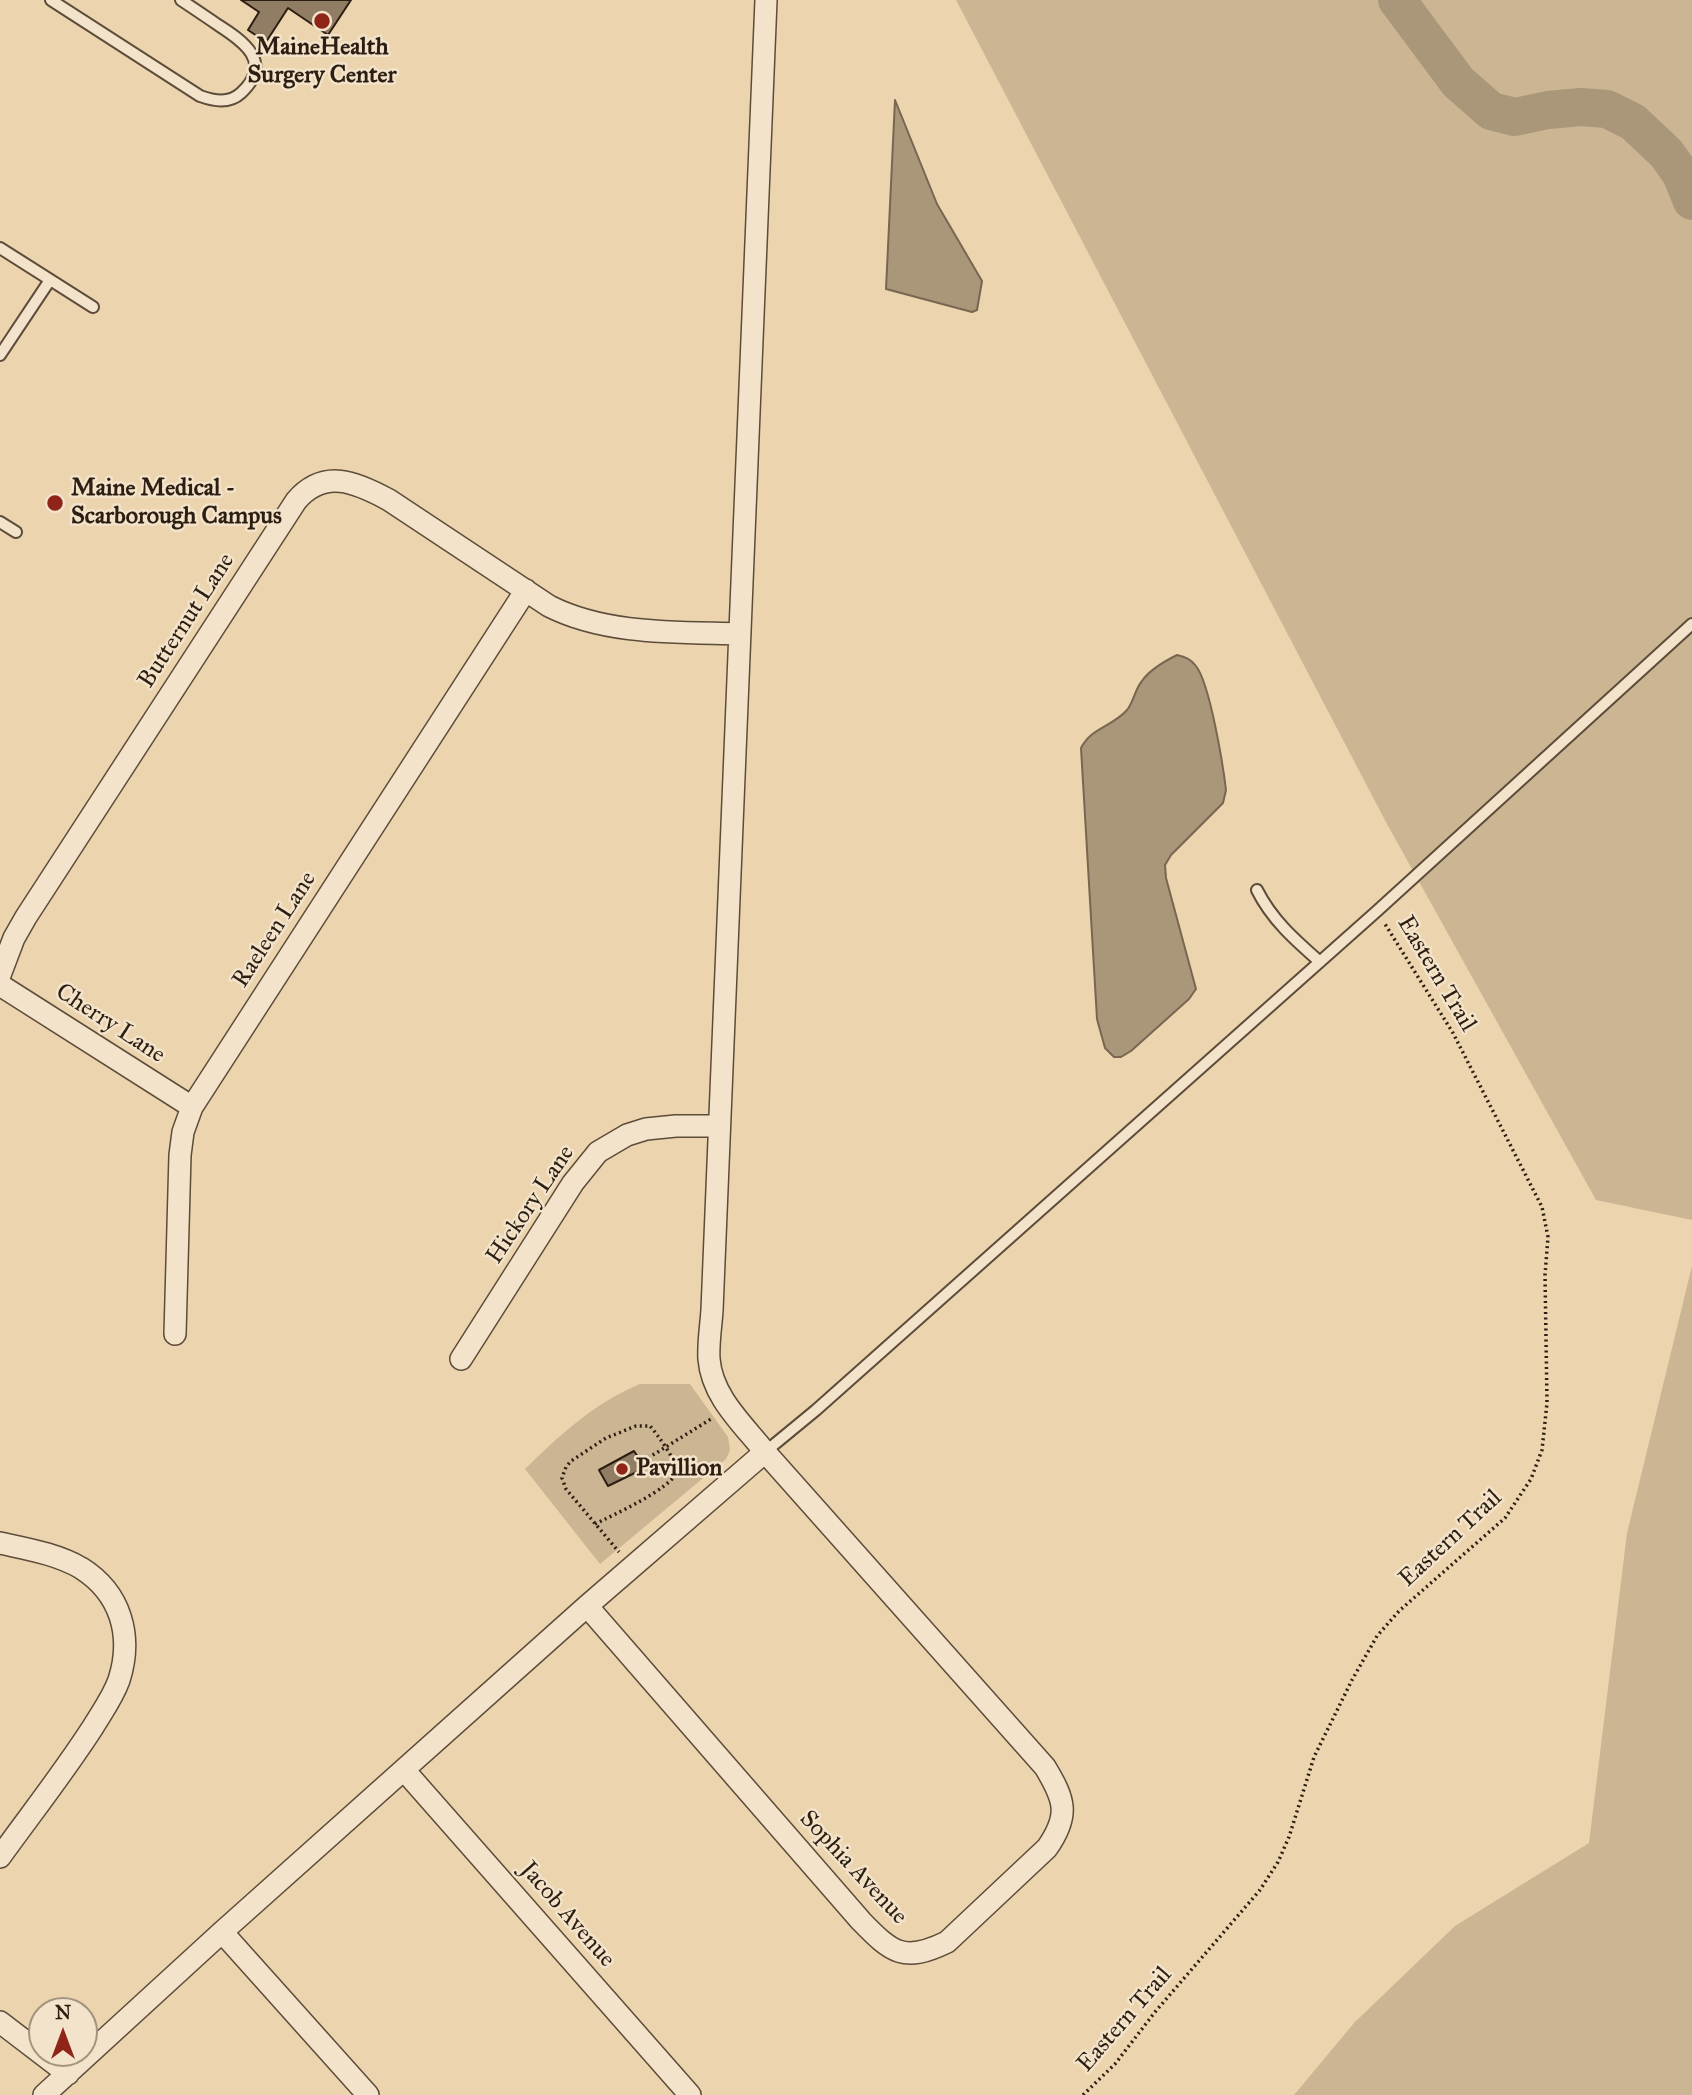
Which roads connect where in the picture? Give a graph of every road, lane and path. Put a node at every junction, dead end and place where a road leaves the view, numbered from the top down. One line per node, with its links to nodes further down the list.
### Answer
1 (51, 0): 2 (lane)
2 (181, 0)
3 (766, 0): 12 (street, Sophia Avenue)
4 (0, 248): 5 (lane)
5 (50, 280): 6 (lane); 7 (lane)
6 (93, 307)
7 (0, 355)
8 (0, 522): 9 (lane)
9 (16, 532)
10 (526, 590): 12 (street, Butternut Lane); 16 (street, Butternut Lane); 18 (street, Raeleen Lane)
11 (1692, 624): 14 (lane)
12 (740, 634): 19 (street, Sophia Avenue)
13 (1257, 890): 15 (lane)
14 (1377, 911): 15 (lane); 38 (path, Eastern Trail)
15 (1320, 962): 24 (lane)
16 (0, 975)
17 (0, 985): 18 (street, Cherry Lane)
18 (192, 1107): 20 (street, Raeleen Lane)
19 (719, 1126): 21 (street, Hickory Lane); 22 (street, Sophia Avenue)
20 (175, 1334)
21 (461, 1359)
22 (729, 1408): 23 (path); 24 (street, Sophia Avenue)
23 (666, 1448): 25 (path); 26 (path); 26 (path)
24 (765, 1452): 28 (street); 29 (street, Sophia Avenue)
25 (648, 1458)
26 (595, 1524): 28 (path)
27 (0, 1543): 31 (street)
28 (632, 1567): 29 (street)
29 (587, 1606): 30 (street)
30 (404, 1770): 32 (street); 37 (street, Jacob Avenue)
31 (0, 1857)
32 (222, 1931): 34 (street); 36 (street)
33 (0, 2022): 34 (street)
34 (68, 2074): 35 (street)
35 (44, 2095)
36 (368, 2095)
37 (690, 2095)
38 (1083, 2095)

